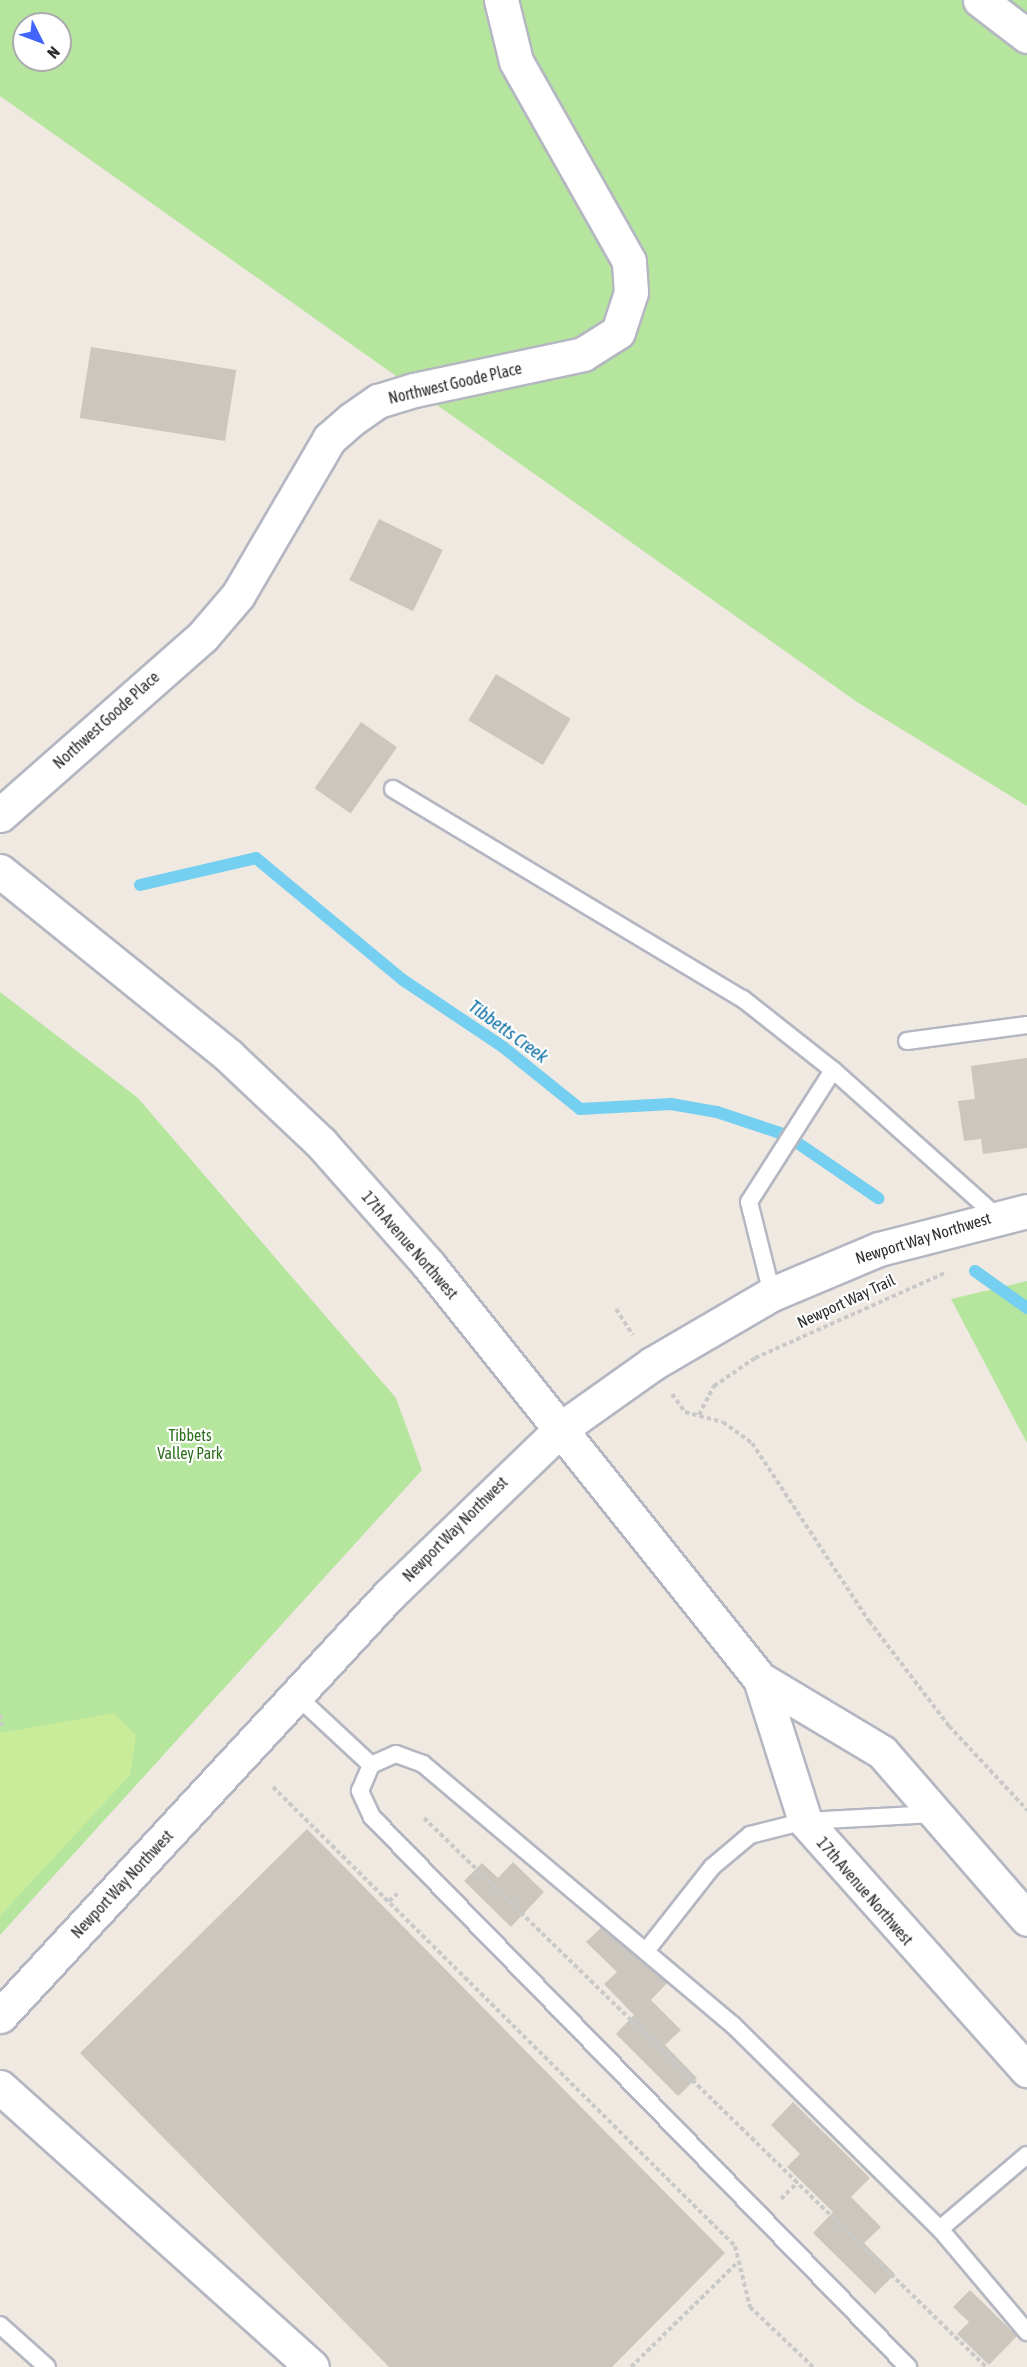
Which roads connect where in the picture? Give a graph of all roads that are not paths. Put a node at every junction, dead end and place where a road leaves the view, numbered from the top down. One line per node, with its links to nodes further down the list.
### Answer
1 (501, 0): 5 (street, Northwest Goode Place)
2 (980, 0): 3 (street)
3 (1027, 36)
4 (393, 789): 9 (lane)
5 (0, 815)
6 (0, 871): 13 (street, 17th Avenue Northwest)
7 (1027, 1026): 8 (lane)
8 (906, 1041)
9 (833, 1070): 11 (lane); 12 (lane)
10 (1027, 1210): 11 (street, Newport Way Northwest)
11 (995, 1215): 12 (street, Newport Way Northwest)
12 (772, 1294): 13 (street, Newport Way Northwest)
13 (562, 1428): 14 (street, 17th Avenue Northwest); 15 (street, Newport Way Northwest)
14 (760, 1678): 17 (street, 17th Avenue Northwest); 18 (street, 17th Avenue Northwest)
15 (296, 1695): 16 (lane); 21 (street, Newport Way Northwest)
16 (371, 1765): 20 (lane); 30 (lane)
17 (935, 1814): 18 (lane); 19 (street, 17th Avenue Northwest)
18 (805, 1821): 20 (lane); 22 (street, 17th Avenue Northwest)
19 (1027, 1919)
20 (646, 1951): 25 (lane)
21 (0, 2016)
22 (1027, 2070)
23 (0, 2087): 29 (street)
24 (1027, 2155): 25 (lane)
25 (940, 2229): 27 (lane)
26 (0, 2325): 28 (lane)
27 (1027, 2332)
28 (47, 2367)
29 (312, 2367)
30 (908, 2367)

